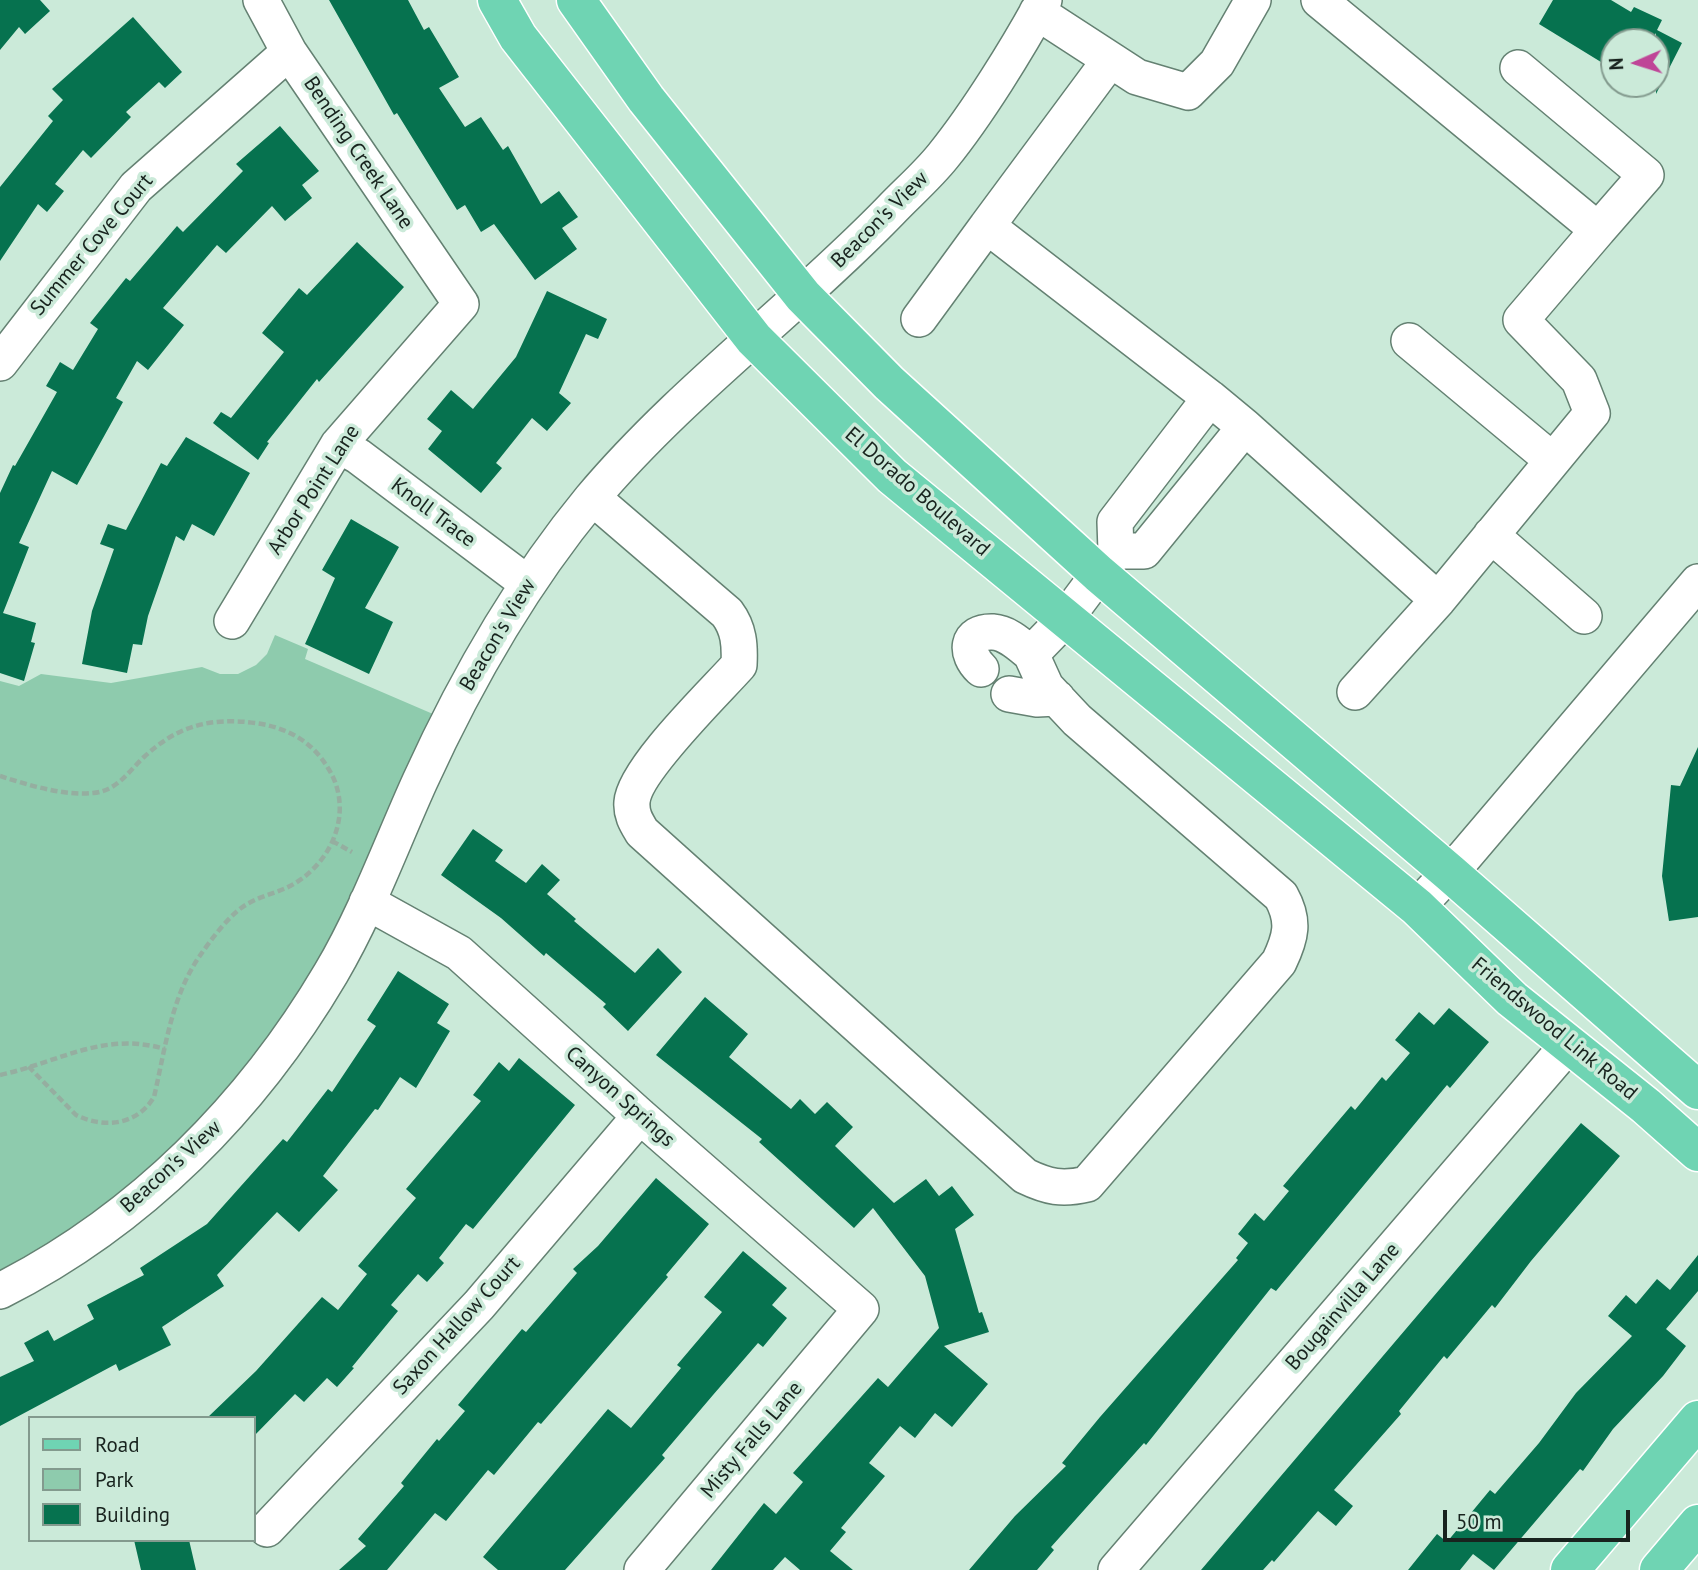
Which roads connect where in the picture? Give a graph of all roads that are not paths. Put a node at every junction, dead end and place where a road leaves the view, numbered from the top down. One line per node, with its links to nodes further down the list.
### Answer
1 (261, 0): 7 (street, Bending Creek Lane)
2 (497, 0): 15 (main road, El Dorado Boulevard)
3 (576, 0): 12 (main road)
4 (1253, 0): 8 (street)
5 (1320, 0): 11 (street)
6 (1040, 6): 8 (street); 12 (street, Beacon's View)
7 (289, 52): 13 (street, Bending Creek Lane); 17 (street, Summer Cove Court)
8 (1110, 60): 10 (street)
9 (1518, 68): 11 (street)
10 (987, 226): 14 (street); 18 (street)
11 (1598, 230): 22 (street)
12 (803, 296): 15 (street, Beacon's View); 26 (main road)
13 (461, 304): 21 (street, Arbor Point Lane)
14 (919, 319)
15 (754, 339): 24 (street, Beacon's View); 31 (main road, El Dorado Boulevard)
16 (1409, 341): 22 (street)
17 (0, 363)
18 (1210, 398): 19 (street); 20 (street)
19 (1245, 427): 23 (street); 29 (street)
20 (1179, 439): 23 (street); 26 (street)
21 (338, 445): 28 (street, Knoll Trace); 32 (street, Arbor Point Lane)
22 (1552, 460): 25 (street)
23 (1213, 466): 26 (street)
24 (593, 498): 28 (street, Beacon's View); 37 (street)
25 (1492, 535): 29 (street); 30 (street)
26 (1108, 563): 31 (street); 38 (main road)
27 (1698, 582): 38 (street)
28 (527, 583): 39 (street, Beacon's View)
29 (1438, 600): 35 (street)
30 (1584, 615)
31 (1066, 618): 33 (street); 40 (main road, El Dorado Boulevard)
32 (232, 621)
33 (1031, 654): 34 (street); 37 (street)
34 (981, 669)
35 (1355, 692)
36 (1009, 694): 37 (street)
37 (1057, 698)
38 (1450, 873): 40 (street); 42 (main road)
39 (367, 902): 43 (street, Canyon Springs); 45 (street, Beacon's View)
40 (1417, 907): 41 (main road, Friendswood Link Road)
41 (1569, 1044): 44 (main road, Friendswood Link Road); 52 (street, Bougainvilla Lane)
42 (1698, 1090)
43 (640, 1116): 46 (street, Canyon Springs); 49 (street, Saxon Hallow Court)
44 (1698, 1152)
45 (0, 1291)
46 (861, 1309): 51 (street, Misty Falls Lane)
47 (1698, 1420): 50 (main road)
48 (1698, 1524): 53 (main road)
49 (267, 1529)
50 (1584, 1565)
51 (642, 1570)
52 (1116, 1570)
53 (1659, 1570)

